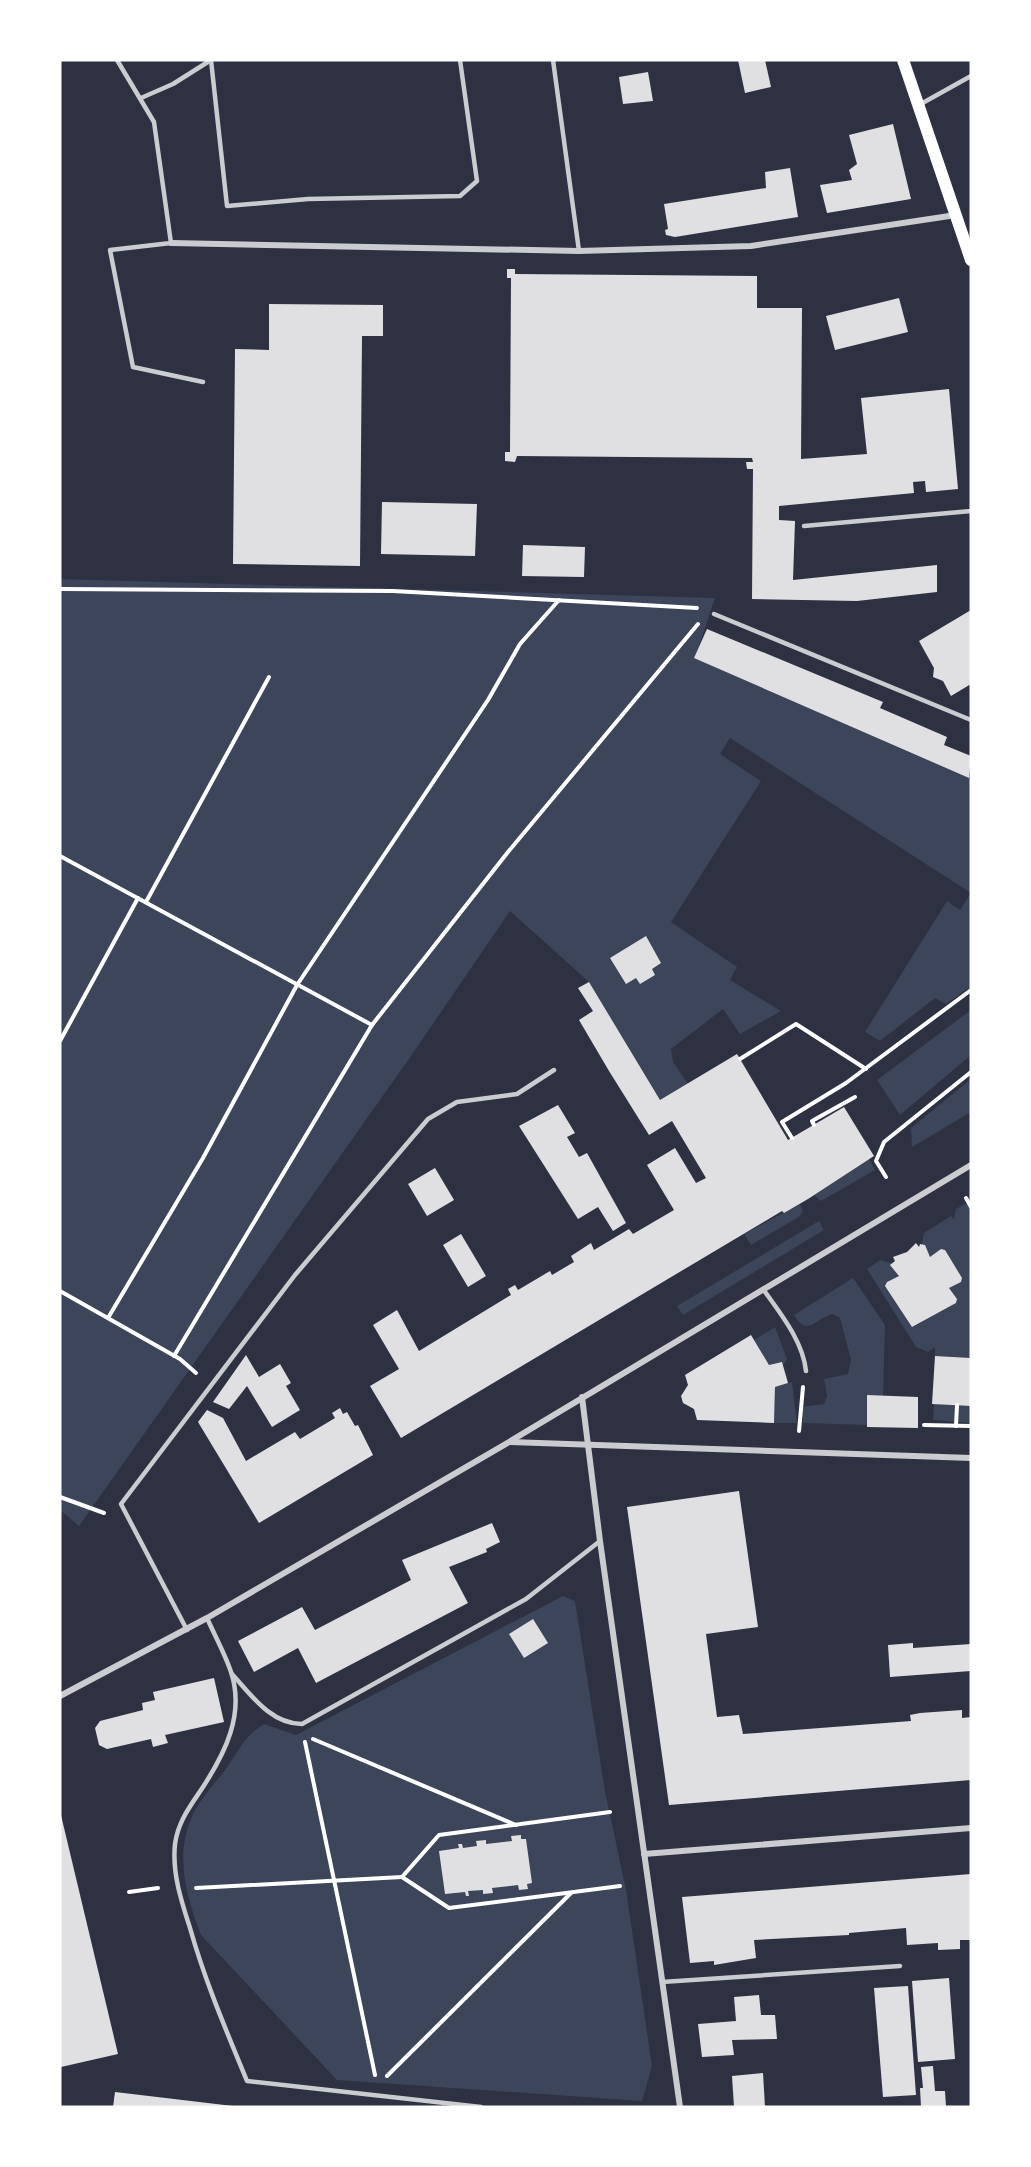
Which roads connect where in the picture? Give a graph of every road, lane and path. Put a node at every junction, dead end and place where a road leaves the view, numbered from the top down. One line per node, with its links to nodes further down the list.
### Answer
1 (117, 60): 7 (lane)
2 (211, 60): 3 (lane); 7 (lane)
3 (460, 60)
4 (553, 60): 11 (lane)
5 (903, 60): 8 (main road)
6 (971, 76): 8 (lane)
7 (141, 98): 10 (lane)
8 (919, 105): 9 (main road)
9 (956, 215): 11 (street); 12 (main road)
10 (171, 243): 11 (street); 13 (lane)
11 (579, 251)
12 (971, 260)
13 (204, 382)
14 (971, 511): 15 (lane)
15 (804, 526)
16 (60, 589): 17 (path)
17 (559, 600): 18 (path); 24 (path)
18 (714, 614): 20 (lane); 26 (path)
19 (269, 677): 23 (path)
20 (971, 720)
21 (60, 856): 22 (path)
22 (138, 898): 23 (path); 27 (path)
23 (146, 902): 24 (path)
24 (297, 985): 26 (path); 41 (path)
25 (971, 990): 29 (path)
26 (372, 1025): 42 (path)
27 (60, 1041)
28 (740, 1059): 29 (path)
29 (866, 1069): 34 (path)
30 (554, 1070): 44 (lane)
31 (971, 1072): 36 (path)
32 (855, 1096): 33 (path)
33 (814, 1125)
34 (792, 1138)
35 (971, 1165): 39 (street)
36 (886, 1177)
37 (966, 1198): 38 (path)
38 (971, 1207)
39 (763, 1289): 43 (lane); 45 (street)
40 (60, 1291): 41 (path)
41 (108, 1318): 42 (path)
42 (174, 1356): 44 (path)
43 (806, 1371): 50 (path)
44 (211, 1385): 55 (lane)
45 (582, 1397): 51 (street); 52 (street)
46 (957, 1405): 48 (path)
47 (924, 1425): 48 (path)
48 (956, 1426): 49 (path)
49 (971, 1426)
50 (799, 1431)
51 (509, 1442): 52 (street); 57 (street)
52 (589, 1444): 53 (street); 56 (street)
53 (971, 1458)
54 (60, 1497): 55 (path)
55 (120, 1504): 58 (lane)
56 (600, 1541): 59 (lane); 64 (street)
57 (207, 1618): 58 (street); 59 (lane)
58 (187, 1629): 60 (street)
59 (232, 1674): 68 (lane)
60 (60, 1696)
61 (610, 1812): 62 (path)
62 (516, 1825): 65 (path); 66 (path)
63 (971, 1828): 64 (street)
64 (644, 1854): 72 (street)
65 (402, 1877): 66 (path); 70 (path)
66 (333, 1880): 68 (path); 73 (path)
67 (620, 1886): 70 (path)
68 (178, 1888): 69 (path); 74 (lane)
69 (129, 1892)
70 (572, 1893): 73 (path)
71 (900, 1966): 72 (lane)
72 (662, 1982): 76 (street)
73 (377, 2086): 74 (path)
74 (380, 2096): 75 (lane)
75 (481, 2107)
76 (680, 2107)

